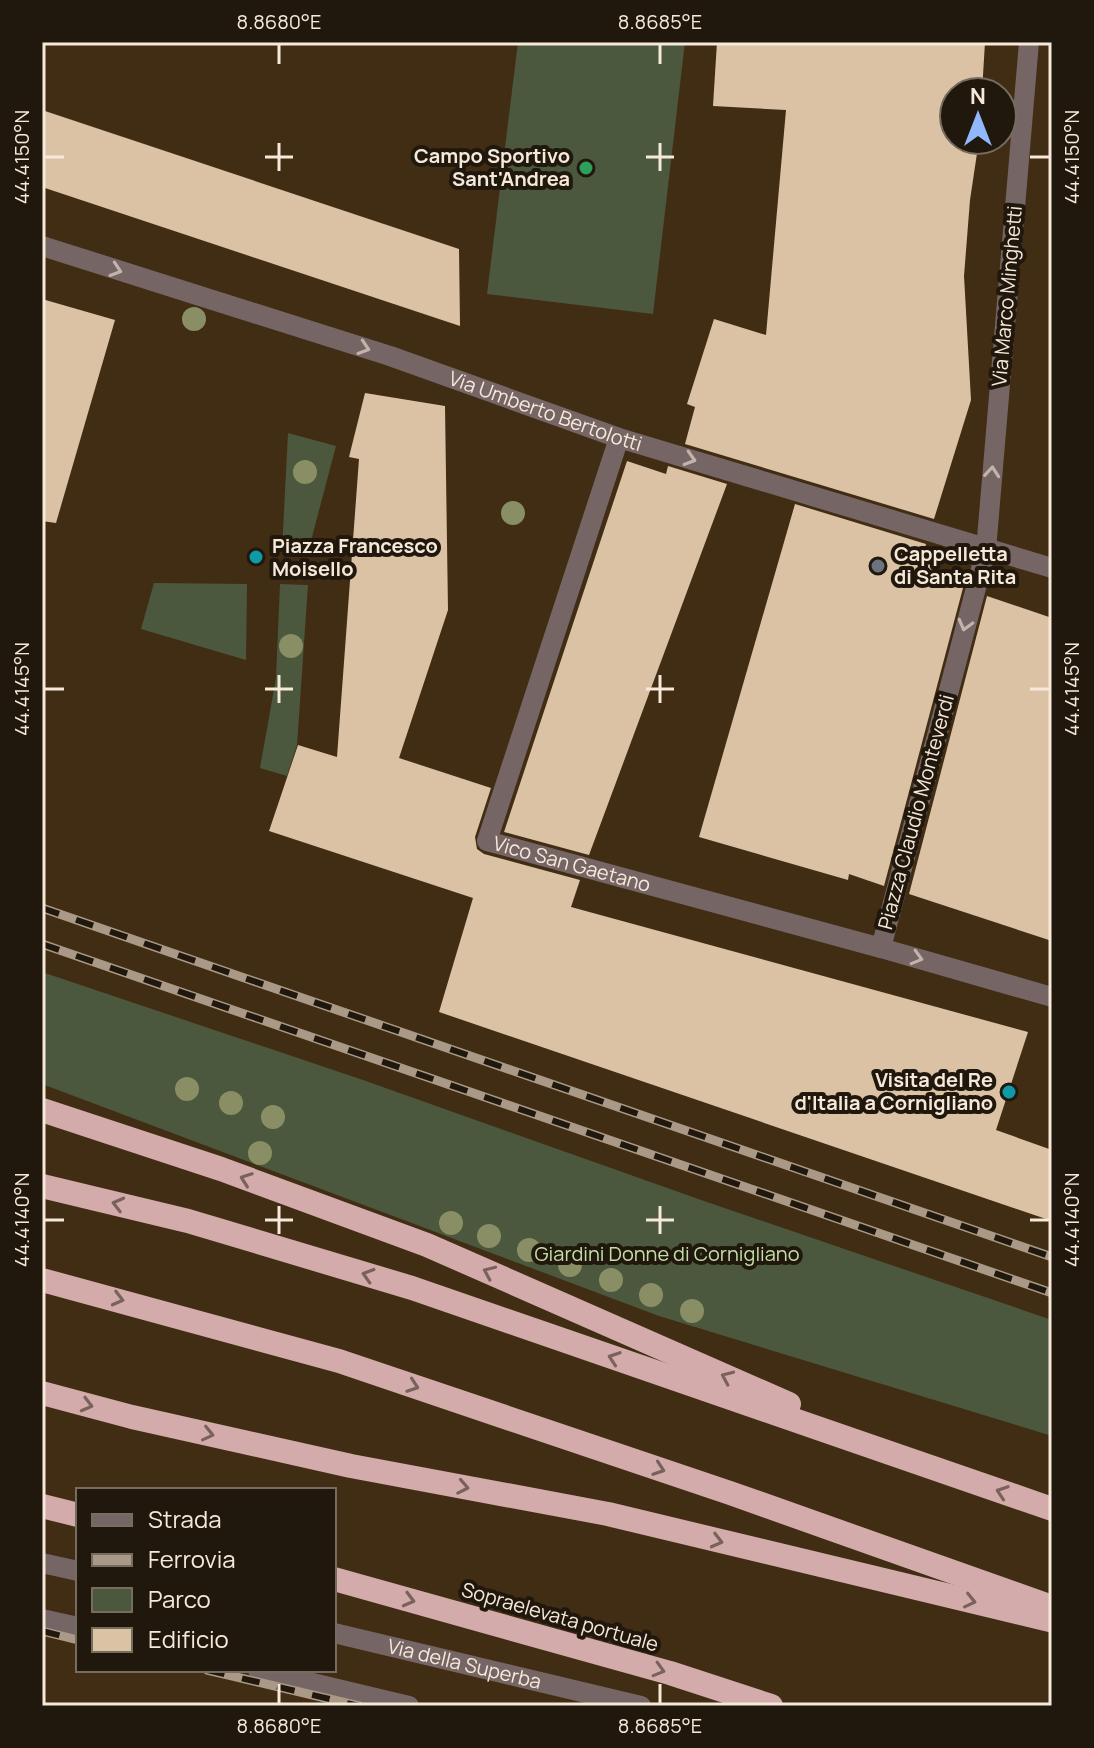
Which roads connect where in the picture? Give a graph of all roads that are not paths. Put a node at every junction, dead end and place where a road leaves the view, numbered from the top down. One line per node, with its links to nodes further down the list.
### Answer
1 (1029, 42): 4 (street, Via Marco Minghetti, one-way to 1)
2 (42, 246): 3 (street, Via Umberto Bertolotti, one-way to 3)
3 (619, 438): 4 (street, Via Umberto Bertolotti, one-way to 4); 6 (street, Vico San Gaetano)
4 (986, 550): 5 (street, Via Umberto Bertolotti); 6 (street, Piazza Claudio Monteverdi, one-way to 6)
5 (1052, 568)
6 (881, 948): 7 (street, Piazza Claudio Monteverdi, one-way to 7)
7 (1052, 997)
8 (42, 1110): 12 (highway, one-way to 8)
9 (42, 1186): 12 (highway, one-way to 9)
10 (42, 1280): 19 (highway, one-way to 19)
11 (42, 1393): 21 (highway, one-way to 21)
12 (952, 1476): 14 (highway, one-way to 12)
13 (42, 1506): 15 (highway)
14 (1051, 1509)
15 (76, 1514)
16 (42, 1563): 17 (street)
17 (76, 1571)
18 (336, 1580): 27 (highway, Sopraelevata portuale, one-way to 27)
19 (1052, 1607)
20 (42, 1619): 22 (street)
21 (1052, 1620)
22 (76, 1627)
23 (336, 1633): 26 (street, Via della Superba)
24 (266, 1672): 25 (street)
25 (409, 1706)
26 (641, 1706)
27 (771, 1706)

